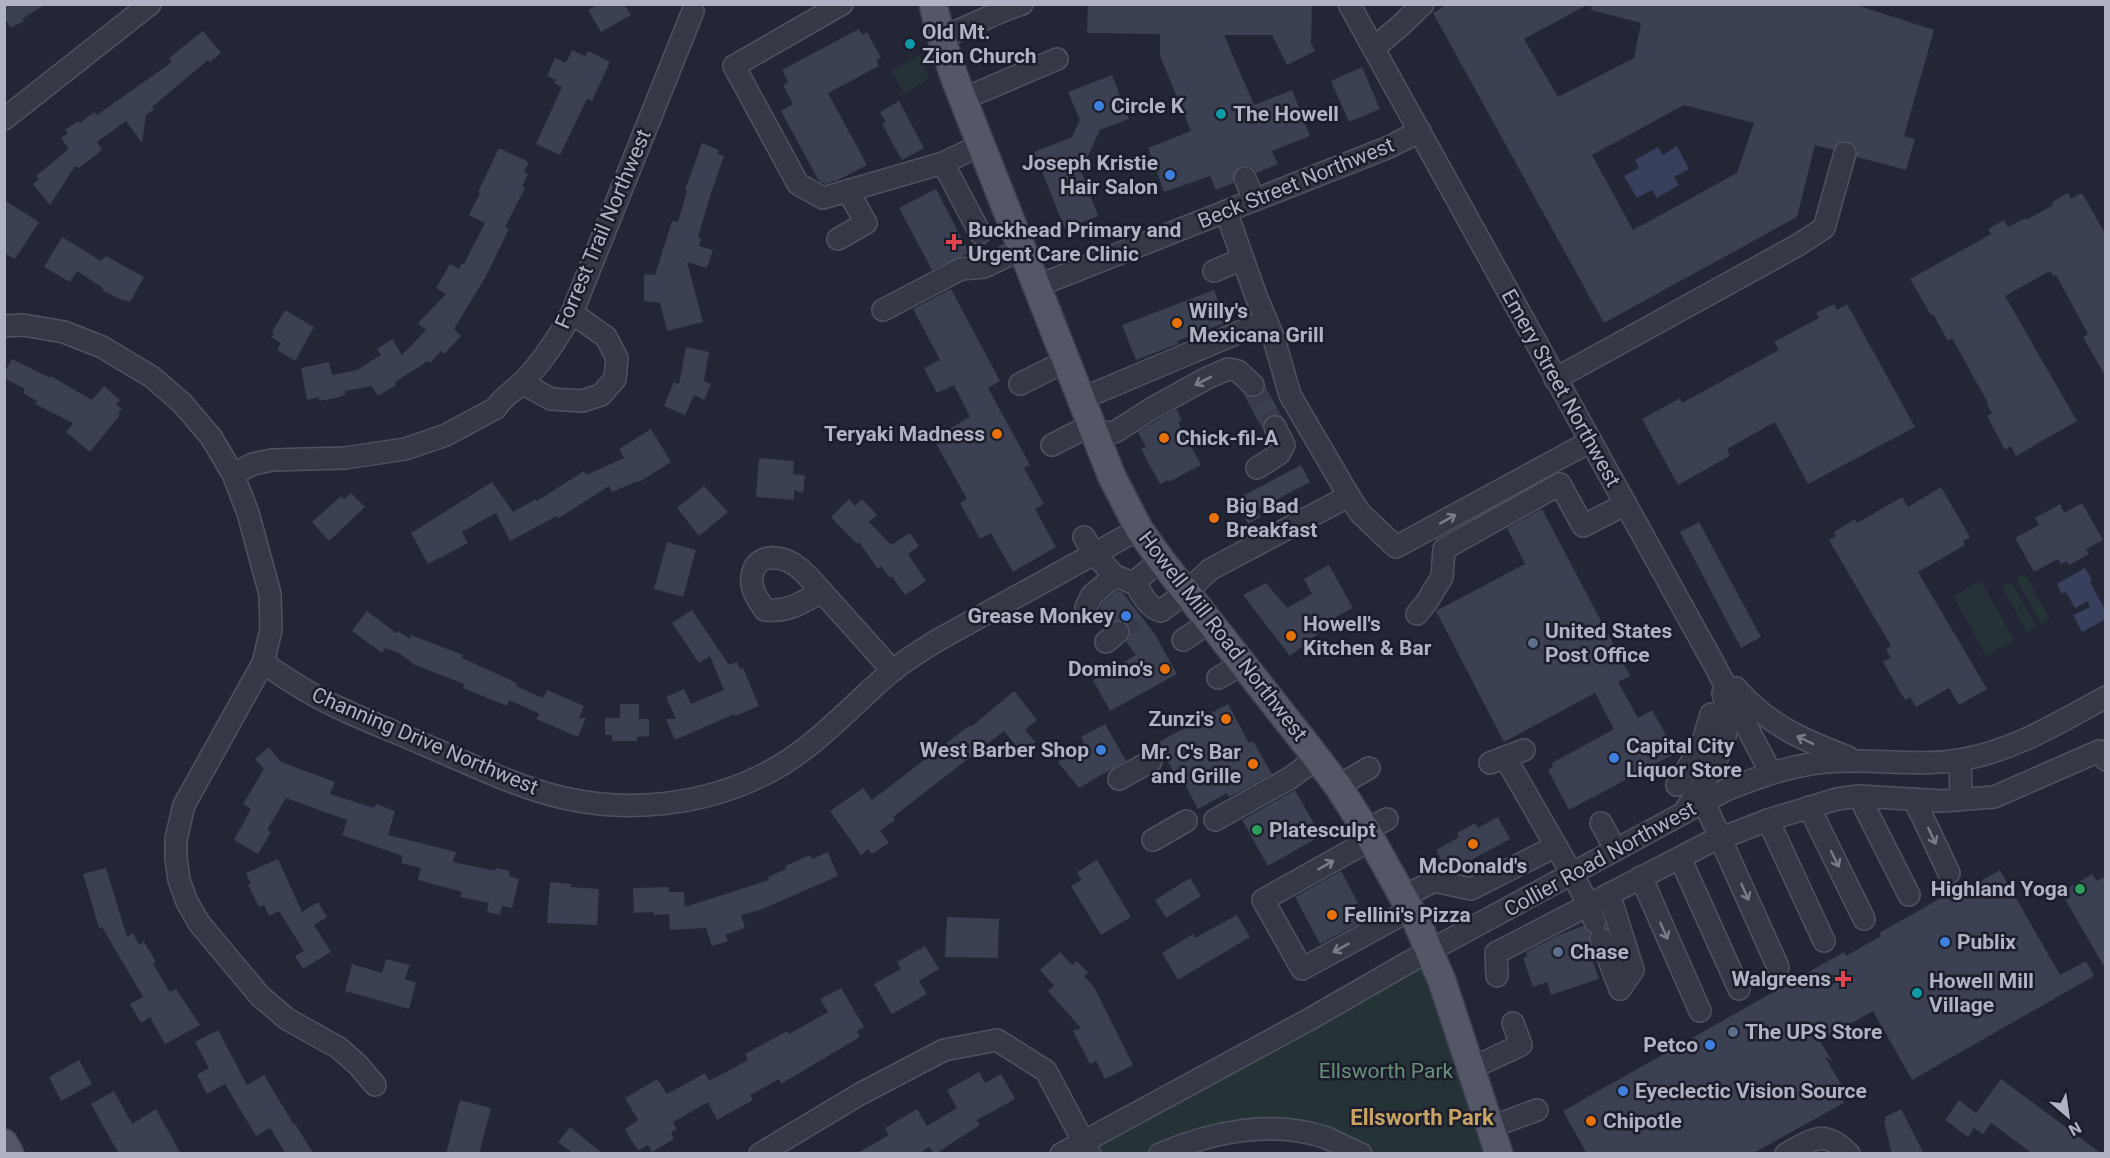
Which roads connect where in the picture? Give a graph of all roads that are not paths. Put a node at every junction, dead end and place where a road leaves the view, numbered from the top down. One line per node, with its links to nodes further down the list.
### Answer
1 (150, 4): 12 (street)
2 (842, 4): 18 (street)
3 (933, 4): 8 (main road, Howell Mill Road Northwest)
4 (1022, 4): 8 (street)
5 (1349, 4): 9 (street, Emery Street Northwest)
6 (1423, 4): 9 (street)
7 (693, 11): 28 (street, Forrest Trail Northwest)
8 (941, 37): 11 (main road, Howell Mill Road Northwest)
9 (1374, 48): 13 (street, Emery Street Northwest)
10 (1057, 59): 11 (street)
11 (963, 99): 14 (main road, Howell Mill Road Northwest)
12 (4, 119)
13 (1420, 131): 19 (street, Beck Street Northwest); 32 (street, Emery Street Northwest)
14 (981, 145): 16 (street); 23 (main road, Howell Mill Road Northwest)
15 (1845, 153): 32 (street)
16 (943, 163): 18 (street); 21 (street)
17 (1245, 178): 19 (street)
18 (848, 191): 22 (street)
19 (1254, 200): 20 (street, Beck Street Northwest)
20 (1226, 211): 24 (street); 26 (street, Beck Street Northwest)
21 (980, 233)
22 (838, 239)
23 (1022, 249): 26 (main road, Howell Mill Road Northwest); 27 (street)
24 (1242, 259): 25 (street); 29 (street)
25 (1214, 271)
26 (1037, 286): 31 (main road, Howell Mill Road Northwest)
27 (883, 310)
28 (572, 313): 33 (street, Forrest Trail Northwest); 33 (street)
29 (1266, 321): 36 (street); 43 (street)
30 (4, 326): 42 (street)
31 (1066, 361): 34 (street); 36 (main road, Howell Mill Road Northwest)
32 (1555, 379): 38 (street, Emery Street Northwest)
33 (522, 383): 42 (street, Forrest Trail Northwest)
34 (1020, 384)
35 (1253, 385): 39 (street, one-way to 39)
36 (1081, 399): 39 (main road, Howell Mill Road Northwest)
37 (1275, 427): 41 (street)
38 (1591, 441): 43 (street, one-way to 38); 44 (street, Emery Street Northwest)
39 (1095, 443): 40 (street); 45 (main road, Howell Mill Road Northwest)
40 (1052, 445)
41 (1257, 468)
42 (233, 474): 56 (street)
43 (1348, 496): 51 (street)
44 (1626, 504): 53 (street); 58 (street, Emery Street Northwest)
45 (1139, 529): 46 (street, Channing Drive Northwest); 47 (main road, Howell Mill Road Northwest)
46 (1088, 546): 48 (street); 59 (street, Channing Drive Northwest)
47 (1161, 560): 49 (street); 51 (main road, Howell Mill Road Northwest)
48 (1115, 576): 49 (street); 52 (street)
49 (1136, 584): 51 (street)
50 (821, 592): 59 (street)
51 (1186, 592): 54 (main road, Howell Mill Road Northwest)
52 (1086, 607)
53 (1418, 614)
54 (1210, 622): 55 (street); 57 (main road, Howell Mill Road Northwest)
55 (1183, 640)
56 (263, 663): 59 (street, Channing Drive Northwest); 108 (street)
57 (1243, 664): 60 (street); 64 (main road, Howell Mill Road Northwest)
58 (1714, 664): 62 (street); 68 (street, one-way to 58); 70 (street, Emery Street Northwest)
59 (893, 671)
60 (1218, 678)
61 (2106, 697): 66 (street, Collier Road Northwest)
62 (1728, 715): 72 (street); 79 (street)
63 (1506, 757): 87 (street)
64 (1317, 758): 73 (main road, Howell Mill Road Northwest); 80 (street)
65 (1151, 760): 71 (street)
66 (1960, 760): 68 (street, Collier Road Northwest); 76 (street)
67 (2106, 760): 76 (street)
68 (1860, 761): 70 (street, Collier Road Northwest)
69 (1369, 768): 73 (street)
70 (1771, 773): 77 (street, Collier Road Northwest)
71 (1119, 779)
72 (1677, 785)
73 (1338, 786): 84 (main road, Howell Mill Road Northwest)
74 (1859, 796): 75 (street); 78 (street); 95 (street)
75 (1914, 799): 76 (street); 90 (street, one-way to 90)
76 (1961, 799)
77 (1704, 802): 79 (street, Collier Road Northwest); 85 (street)
78 (1809, 807): 81 (street); 97 (street, one-way to 97)
79 (1683, 814): 88 (street, Collier Road Northwest)
80 (1215, 820)
81 (1767, 820): 85 (street); 100 (street)
82 (1186, 821): 86 (street)
83 (1601, 823): 88 (street)
84 (1375, 829): 96 (main road, Howell Mill Road Northwest); 96 (street, one-way to 84)
85 (1721, 838): 89 (street); 102 (street, one-way to 102)
86 (1153, 840)
87 (1556, 846): 91 (street); 96 (street)
88 (1616, 850): 91 (street, Collier Road Northwest)
89 (1680, 858): 92 (street); 104 (street)
90 (1949, 873)
91 (1572, 874): 93 (street, Collier Road Northwest); 99 (street)
92 (1641, 877): 94 (street); 105 (street, one-way to 105)
93 (1543, 890): 98 (street); 101 (street, Collier Road Northwest)
94 (1609, 894): 99 (street); 99 (street)
95 (1909, 895)
96 (1407, 903): 101 (main road, Howell Mill Road Northwest)
97 (1864, 919)
98 (1558, 920): 99 (street); 103 (street)
99 (1595, 922)
100 (1824, 941)
101 (1430, 951): 107 (main road, Howell Mill Road Northwest); 112 (street, Collier Road Northwest)
102 (1778, 967)
103 (1497, 976)
104 (1739, 989)
105 (1700, 1011)
106 (1513, 1023): 107 (street)
107 (1472, 1068): 110 (main road, Howell Mill Road Northwest)
108 (375, 1085)
109 (1537, 1110): 110 (street)
110 (1491, 1127): 118 (main road, Howell Mill Road Northwest)
111 (4, 1143): 113 (main road)
112 (1086, 1147): 114 (street); 115 (street, Collier Road Northwest)
113 (10, 1154)
114 (760, 1154)
115 (1061, 1154)
116 (1160, 1154): 117 (street)
117 (1360, 1154)
118 (1499, 1154)
119 (1786, 1154): 120 (street)
120 (1850, 1154)

